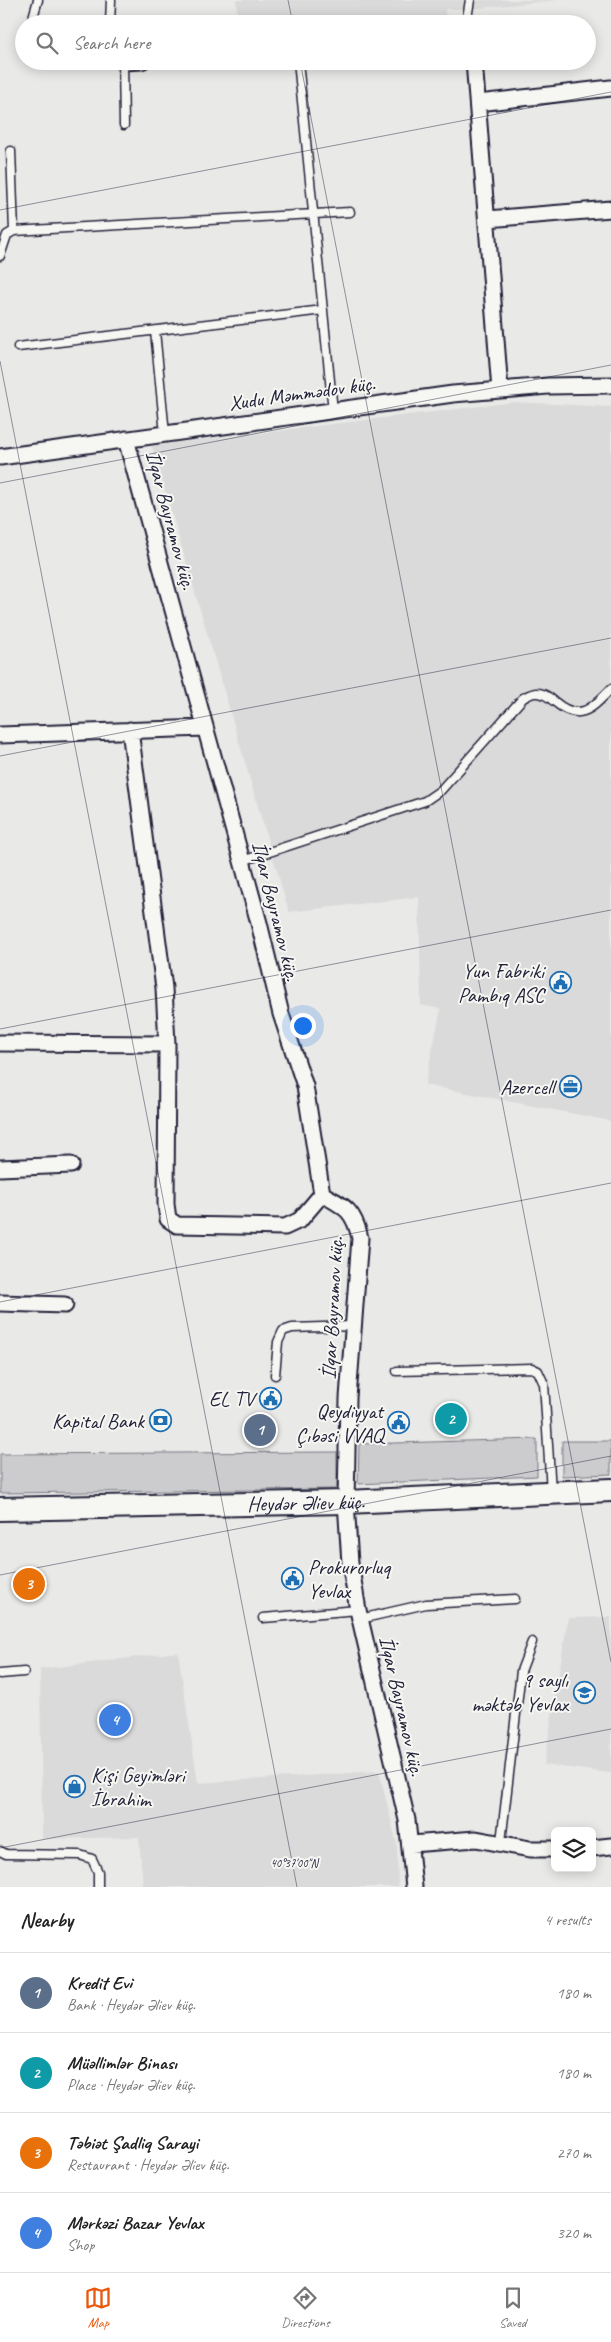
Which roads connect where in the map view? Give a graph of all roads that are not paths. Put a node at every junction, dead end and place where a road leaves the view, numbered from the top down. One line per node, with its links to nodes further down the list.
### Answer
1 (38, 0): 4 (lane)
2 (111, 0): 5 (lane)
3 (470, 0): 6 (lane)
4 (34, 15)
5 (110, 15)
6 (468, 15)
7 (122, 70): 12 (lane)
8 (299, 70): 16 (lane)
9 (475, 70): 11 (street)
10 (611, 88): 11 (street)
11 (478, 103): 17 (street)
12 (124, 124)
13 (11, 151): 18 (lane)
14 (611, 209): 17 (street)
15 (350, 212): 16 (lane)
16 (313, 214): 18 (lane); 20 (lane)
17 (487, 219): 24 (street)
18 (14, 232): 19 (lane)
19 (0, 256)
20 (322, 310): 21 (lane); 25 (lane)
21 (156, 331): 22 (lane); 26 (lane)
22 (18, 347)
23 (611, 385): 24 (street, Xudu Məmmədov küç.)
24 (500, 390): 25 (street, Xudu Məmmədov küç.)
25 (333, 411): 26 (street, Xudu Məmmədov küç.)
26 (165, 434): 27 (street, Xudu Məmmədov küç.)
27 (126, 439): 28 (street, Xudu Məmmədov küç.); 30 (street, İlqar Bayramov küç.)
28 (0, 457)
29 (611, 689): 33 (lane)
30 (206, 728): 31 (street); 33 (street, İlqar Bayramov küç.)
31 (130, 730): 32 (street); 35 (street)
32 (0, 735)
33 (242, 861): 38 (street, İlqar Bayramov küç.)
34 (0, 1044): 35 (street)
35 (167, 1044): 38 (street)
36 (71, 1165): 37 (street)
37 (0, 1168)
38 (322, 1194): 41 (street, İlqar Bayramov küç.)
39 (0, 1303): 40 (street)
40 (65, 1305)
41 (352, 1326): 43 (lane); 46 (street, İlqar Bayramov küç.)
42 (397, 1371): 45 (lane)
43 (275, 1375)
44 (611, 1490): 45 (street, Heydər Əliev küç.)
45 (551, 1493): 46 (street, Heydər Əliev küç.)
46 (346, 1502): 47 (street, Heydər Əliev küç.); 49 (street, İlqar Bayramov küç.)
47 (0, 1509)
48 (515, 1599): 49 (lane)
49 (359, 1614): 50 (lane); 55 (street, İlqar Bayramov küç.)
50 (263, 1618)
51 (532, 1642): 54 (lane)
52 (24, 1672): 53 (lane)
53 (0, 1674)
54 (501, 1842): 55 (street); 58 (street)
55 (411, 1844): 61 (street, İlqar Bayramov küç.)
56 (611, 1846): 57 (street)
57 (596, 1848)
58 (551, 1849)
59 (0, 1851): 60 (lane)
60 (98, 1887)
61 (414, 1887)

